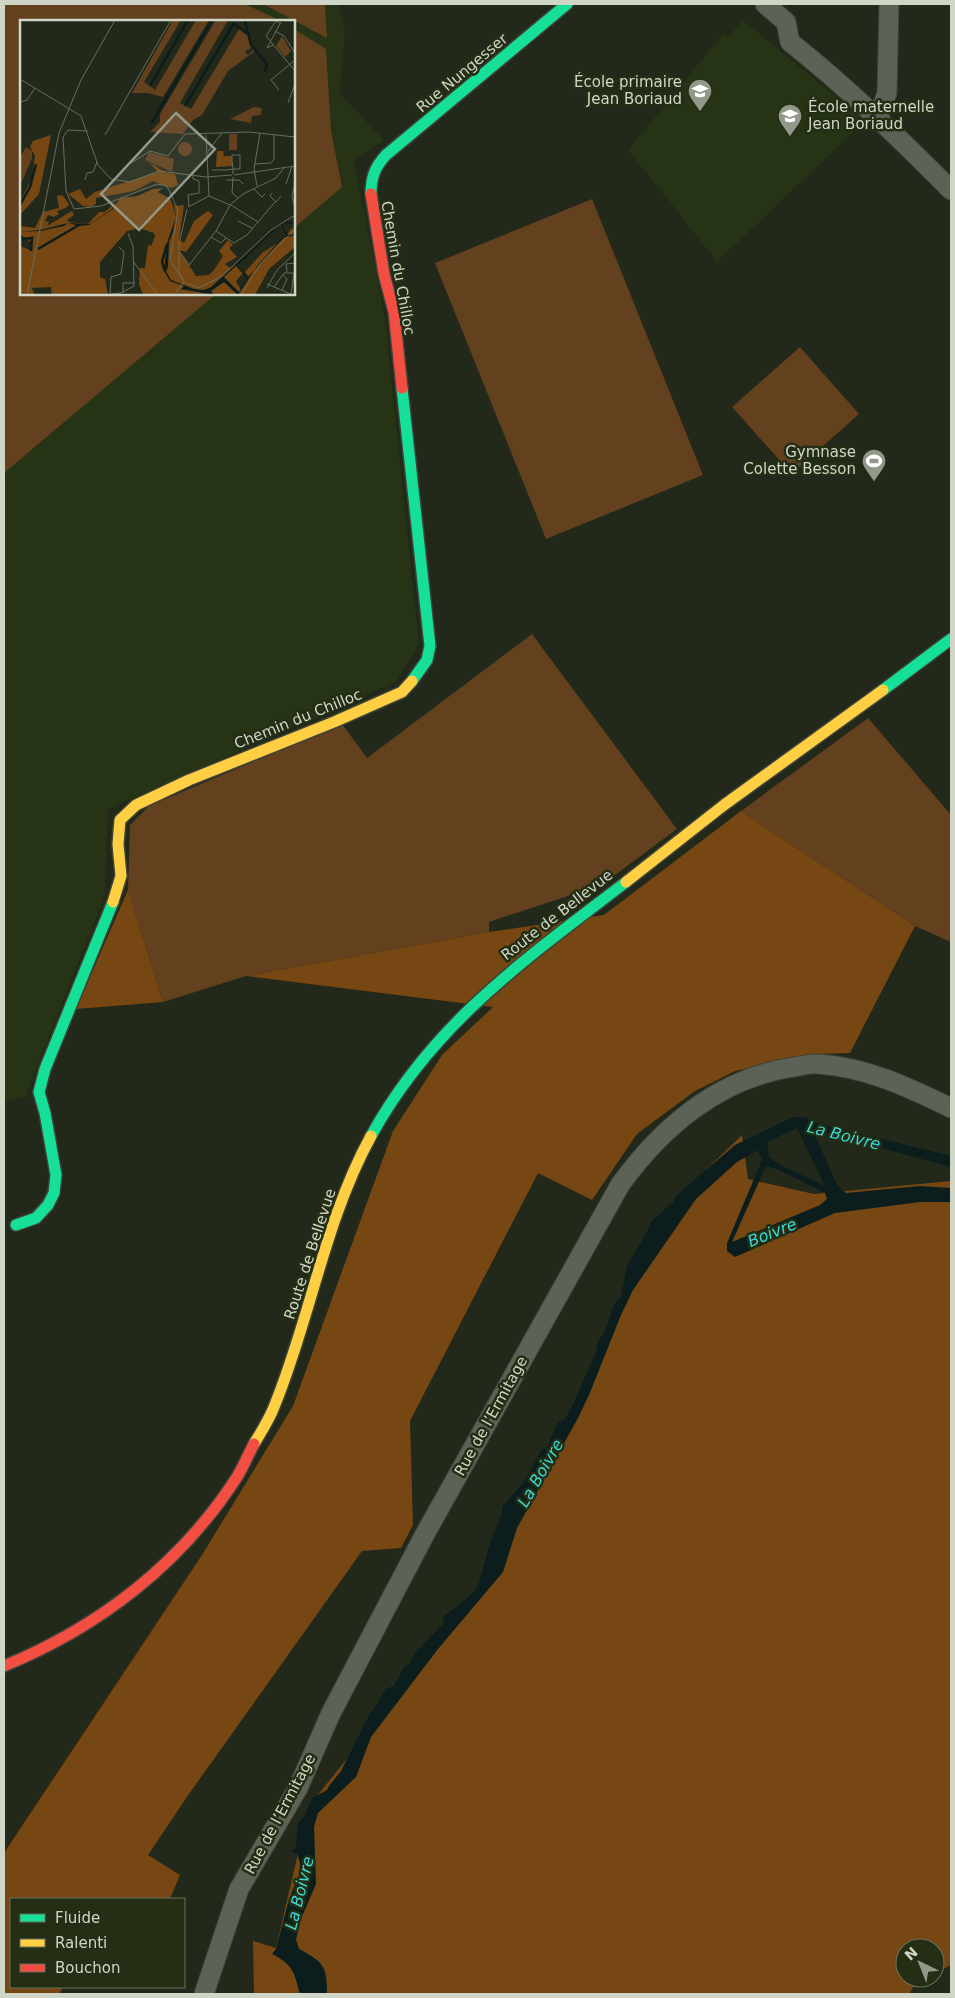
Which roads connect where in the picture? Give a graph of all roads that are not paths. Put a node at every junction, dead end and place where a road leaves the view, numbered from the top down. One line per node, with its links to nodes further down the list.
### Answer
1 (567, 4): 5 (street, Rue Nungesser)
2 (764, 4): 4 (street)
3 (889, 4): 4 (street)
4 (878, 118): 6 (street)
5 (376, 166): 9 (street, Chemin du Chilloc)
6 (951, 190)
7 (951, 639): 10 (street, Route de Bellevue)
8 (951, 1108): 11 (street, Rue de l’Ermitage)
9 (16, 1225)
10 (4, 1666)
11 (204, 1994)

